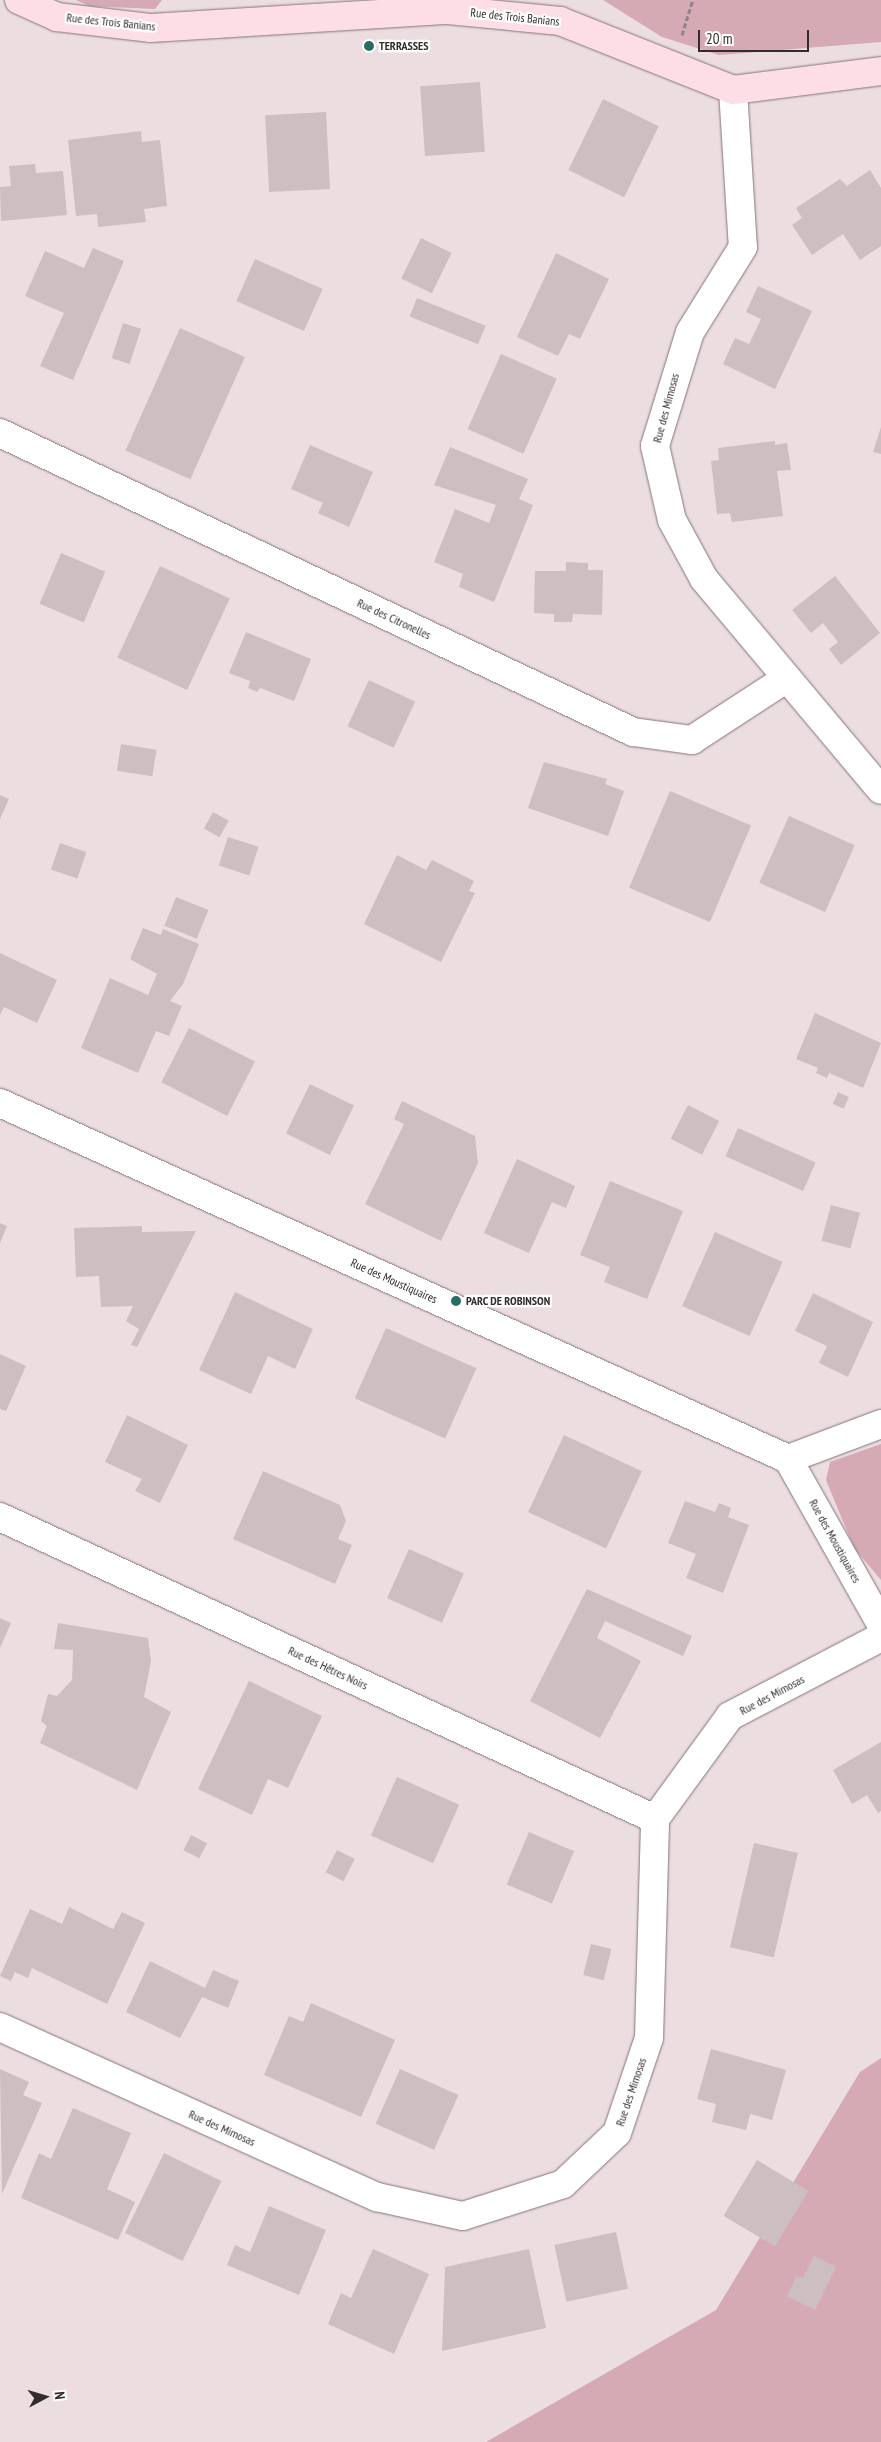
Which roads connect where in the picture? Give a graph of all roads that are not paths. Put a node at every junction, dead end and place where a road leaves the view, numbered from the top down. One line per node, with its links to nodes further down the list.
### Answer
1 (19, 0): 3 (street, Rue des Trois Banians)
2 (881, 71): 3 (street, Rue des Trois Banians)
3 (733, 90): 5 (street, Rue des Mimosas)
4 (0, 433): 5 (street, Rue des Citronelles)
5 (787, 678): 6 (street, Rue des Mimosas)
6 (881, 790)
7 (0, 1103): 9 (street, Rue des Moustiquaires)
8 (881, 1424): 9 (street)
9 (788, 1459): 11 (street, Rue des Moustiquaires)
10 (0, 1517): 13 (street, Rue des Hêtres Noirs)
11 (881, 1624)
12 (881, 1637): 13 (street, Rue des Mimosas)
13 (656, 1819): 14 (street, Rue des Mimosas)
14 (0, 2027)

